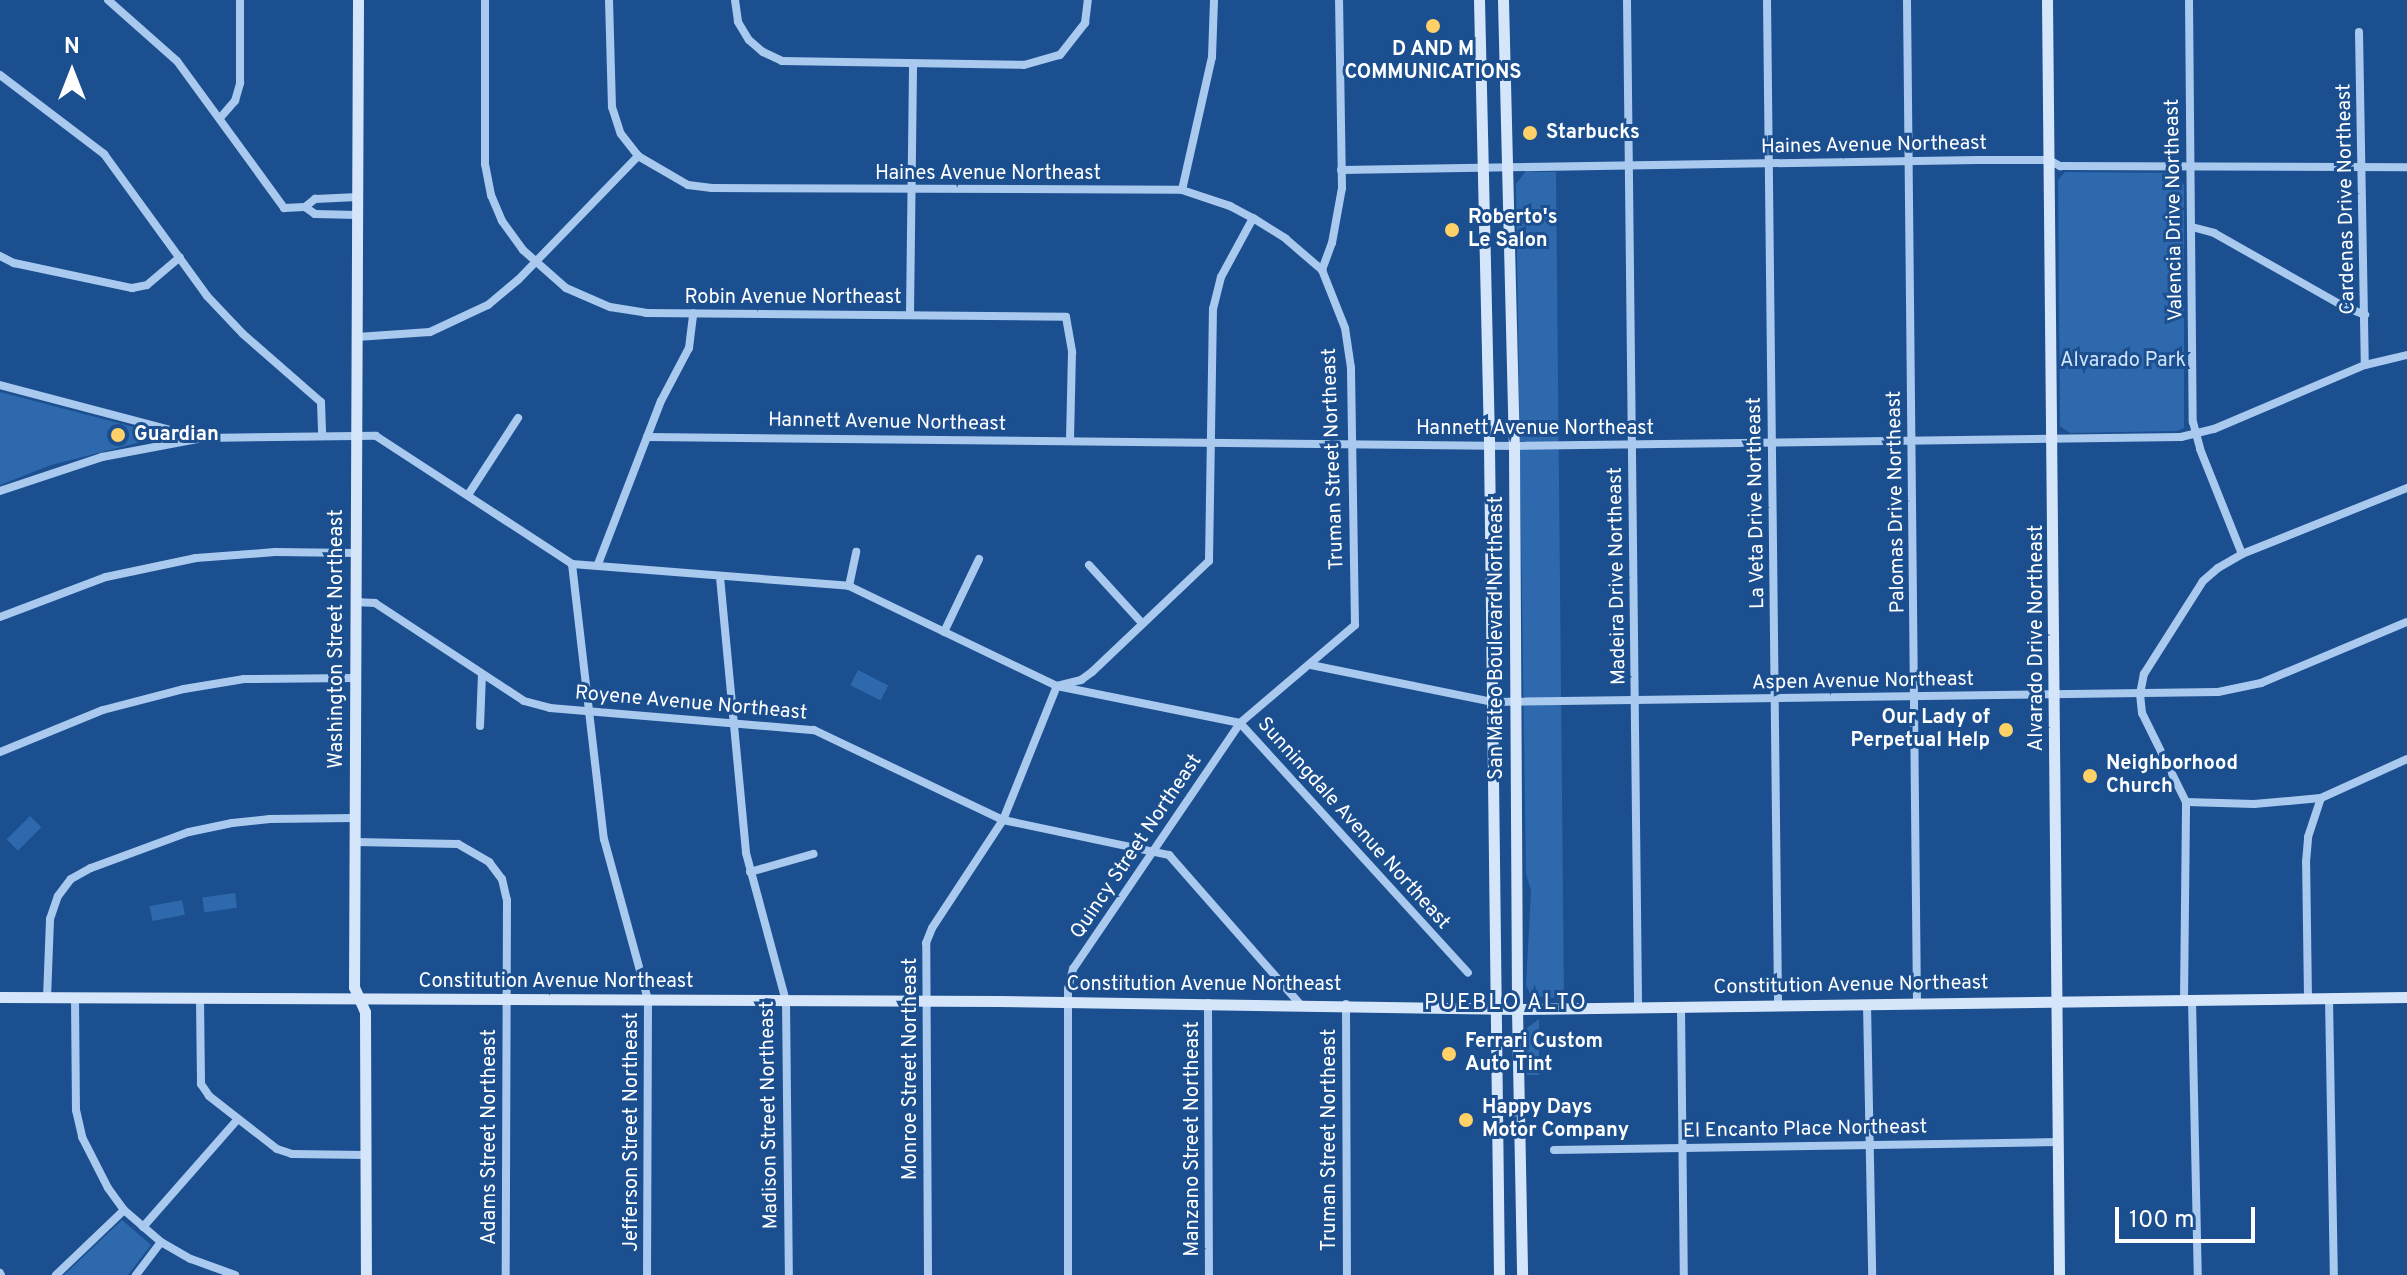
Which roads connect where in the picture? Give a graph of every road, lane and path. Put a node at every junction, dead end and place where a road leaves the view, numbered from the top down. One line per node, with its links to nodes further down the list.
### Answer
1 (108, 0): 20 (street)
2 (240, 0): 20 (street)
3 (358, 0): 34 (street, Washington Street Northeast)
4 (485, 0): 43 (street)
5 (609, 0): 21 (street)
6 (735, 0): 18 (street)
7 (1214, 0): 33 (street)
8 (1339, 0): 31 (street)
9 (1479, 0): 30 (street, San Mateo Boulevard Northeast)
10 (1503, 0): 27 (street, San Mateo Boulevard Northeast)
11 (1627, 0): 25 (street, Madeira Drive Northeast)
12 (1767, 0): 24 (street, La Veta Drive Northeast)
13 (1907, 0): 23 (street, Palomas Drive Northeast)
14 (2047, 0): 22 (street, Alvarado Drive Northeast)
15 (2189, 0): 26 (street, Valencia Drive Northeast)
16 (1088, 2): 18 (street)
17 (2359, 32): 28 (street, Cardenas Drive Northeast)
18 (913, 64): 32 (street)
19 (0, 75): 42 (street)
20 (220, 118): 36 (street)
21 (638, 156): 32 (street, Haines Avenue Northeast); 43 (street)
22 (2049, 160): 23 (street, Haines Avenue Northeast); 26 (street, Haines Avenue Northeast); 58 (street, Alvarado Drive Northeast)
23 (1910, 162): 24 (street, Haines Avenue Northeast); 60 (street, Palomas Drive Northeast)
24 (1769, 163): 25 (street, Haines Avenue Northeast); 63 (street, La Veta Drive Northeast)
25 (1629, 165): 27 (street, Haines Avenue Northeast); 66 (street, Madeira Drive Northeast)
26 (2190, 165): 28 (street, Haines Avenue Northeast); 40 (street, Valencia Drive Northeast)
27 (1508, 166): 30 (street, Haines Avenue Northeast); 65 (street, San Mateo Boulevard Northeast)
28 (2363, 167): 29 (street, Haines Avenue Northeast); 47 (street, Cardenas Drive Northeast)
29 (2407, 167)
30 (1483, 169): 31 (street, Haines Avenue Northeast); 64 (street, San Mateo Boulevard Northeast)
31 (1341, 170): 44 (street)
32 (912, 190): 33 (street, Haines Avenue Northeast); 46 (street)
33 (1182, 190): 39 (street, Haines Avenue Northeast)
34 (358, 197): 35 (street); 38 (street, Washington Street Northeast)
35 (321, 199): 36 (street); 37 (street)
36 (305, 207): 37 (street)
37 (321, 214): 38 (street)
38 (357, 215): 48 (street, Washington Street Northeast)
39 (1253, 218): 44 (street, Haines Avenue Northeast); 61 (street)
40 (2192, 227): 47 (street); 53 (street, Valencia Drive Northeast)
41 (0, 256): 42 (street)
42 (180, 257): 54 (street)
43 (534, 262): 45 (street, Robin Avenue Northeast); 48 (street)
44 (1322, 270): 62 (street, Truman Street Northeast)
45 (693, 313): 46 (street, Robin Avenue Northeast); 56 (street)
46 (910, 314): 59 (street, Robin Avenue Northeast)
47 (2365, 315): 50 (street, Cardenas Drive Northeast)
48 (357, 337): 55 (street, Washington Street Northeast)
49 (2407, 355): 50 (street, Hannett Avenue Northeast)
50 (2365, 365): 53 (street, Hannett Avenue Northeast)
51 (0, 385): 57 (street)
52 (518, 418): 69 (street)
53 (2196, 434): 58 (street, Hannett Avenue Northeast); 72 (street, Valencia Drive Northeast)
54 (322, 436): 55 (street); 57 (street)
55 (356, 436): 69 (street); 71 (street, Washington Street Northeast)
56 (647, 437): 59 (street, Hannett Avenue Northeast); 75 (street)
57 (201, 438): 68 (street)
58 (2053, 439): 60 (street, Hannett Avenue Northeast); 89 (street, Alvarado Drive Northeast)
59 (1070, 441): 61 (street, Hannett Avenue Northeast)
60 (1913, 441): 63 (street, Hannett Avenue Northeast); 90 (street, Palomas Drive Northeast)
61 (1212, 443): 62 (street, Hannett Avenue Northeast); 82 (street)
62 (1351, 444): 64 (street, Hannett Avenue Northeast); 84 (street, Truman Street Northeast)
63 (1773, 444): 66 (street, Hannett Avenue Northeast); 91 (street, La Veta Drive Northeast)
64 (1489, 446): 65 (street, Hannett Avenue Northeast); 94 (street, San Mateo Boulevard Northeast)
65 (1514, 446): 66 (street, Hannett Avenue Northeast); 92 (street, San Mateo Boulevard Northeast)
66 (1632, 446): 93 (street, Madeira Drive Northeast)
67 (2407, 488): 72 (street)
68 (0, 491)
69 (468, 495): 74 (street)
70 (856, 552): 78 (street)
71 (354, 553): 79 (street, Washington Street Northeast); 80 (street)
72 (2242, 554): 88 (street)
73 (979, 559): 83 (street)
74 (572, 564): 75 (street, Sunningdale Avenue Northeast); 95 (street, Jefferson Street Northeast)
75 (598, 564): 77 (street, Sunningdale Avenue Northeast)
76 (1089, 565): 82 (street)
77 (720, 577): 78 (street, Sunningdale Avenue Northeast); 96 (street, Madison Street Northeast)
78 (849, 586): 83 (street, Sunningdale Avenue Northeast)
79 (355, 602): 85 (street, Royene Avenue Northeast); 86 (street, Washington Street Northeast)
80 (0, 617)
81 (2407, 622): 88 (street, Aspen Avenue Northeast)
82 (1142, 623): 87 (street)
83 (944, 632): 87 (street, Sunningdale Avenue Northeast)
84 (1311, 665): 94 (street, Aspen Avenue Northeast); 97 (street, Quincy Street Northeast)
85 (482, 675): 95 (street, Royene Avenue Northeast); 98 (street)
86 (355, 678): 99 (street); 103 (street, Washington Street Northeast)
87 (1057, 686): 97 (street, Sunningdale Avenue Northeast); 104 (street, Monroe Street Northeast)
88 (2140, 694): 89 (street, Aspen Avenue Northeast); 102 (street)
89 (2055, 696): 90 (street, Aspen Avenue Northeast); 122 (street, Alvarado Drive Northeast)
90 (1915, 698): 91 (street, Aspen Avenue Northeast); 129 (street, Palomas Drive Northeast)
91 (1775, 699): 93 (street, Aspen Avenue Northeast); 130 (street, La Veta Drive Northeast)
92 (1516, 701): 93 (street, Aspen Avenue Northeast); 94 (street, Aspen Avenue Northeast); 134 (street, San Mateo Boulevard Northeast)
93 (1636, 701): 131 (street, Madeira Drive Northeast)
94 (1493, 702): 133 (street, San Mateo Boulevard Northeast)
95 (588, 710): 96 (street, Royene Avenue Northeast); 119 (street, Jefferson Street Northeast)
96 (733, 723): 104 (street, Royene Avenue Northeast); 108 (street, Madison Street Northeast)
97 (1240, 723): 106 (street, Quincy Street Northeast); 109 (street, Sunningdale Avenue Northeast)
98 (480, 726)
99 (0, 752)
100 (2407, 759): 101 (street)
101 (2321, 798): 102 (street); 115 (street)
102 (2186, 802): 120 (street)
103 (355, 818): 105 (street, Washington Street Northeast); 112 (street)
104 (1003, 820): 106 (street, Royene Avenue Northeast); 123 (street, Monroe Street Northeast)
105 (355, 842): 114 (street, Adams Street Northeast); 118 (street, Washington Street Northeast)
106 (1156, 849): 124 (street, Quincy Street Northeast); 126 (street, Royene Avenue Northeast)
107 (813, 854): 108 (street)
108 (750, 872): 121 (street, Madison Street Northeast)
109 (1468, 973)
110 (0, 997): 112 (street, Constitution Avenue Northeast)
111 (2407, 997): 116 (street, Constitution Avenue Northeast)
112 (47, 998): 113 (street, Constitution Avenue Northeast)
113 (75, 998): 117 (street, Constitution Avenue Northeast); 141 (street)
114 (507, 998): 118 (street, Constitution Avenue Northeast); 119 (street, Constitution Avenue Northeast); 148 (street, Adams Street Northeast)
115 (2308, 998): 116 (street, Constitution Avenue Northeast); 120 (street, Constitution Avenue Northeast)
116 (2329, 998): 161 (street)
117 (200, 1000): 118 (street, Constitution Avenue Northeast); 135 (street)
118 (359, 1000): 140 (street, Washington Street Northeast)
119 (648, 1000): 121 (street, Constitution Avenue Northeast); 149 (street, Jefferson Street Northeast)
120 (2188, 1000): 122 (street, Constitution Avenue Northeast); 160 (street)
121 (786, 1001): 123 (street, Constitution Avenue Northeast); 150 (street, Madison Street Northeast)
122 (2058, 1001): 129 (street, Constitution Avenue Northeast); 136 (street, Alvarado Drive Northeast)
123 (927, 1002): 124 (street, Constitution Avenue Northeast); 151 (street, Monroe Street Northeast)
124 (1068, 1002): 125 (street, Constitution Avenue Northeast); 152 (street, Quincy Street Northeast)
125 (1208, 1003): 126 (street, Constitution Avenue Northeast); 153 (street, Manzano Street Northeast)
126 (1300, 1004): 127 (street, Constitution Avenue Northeast)
127 (1346, 1004): 133 (street, Constitution Avenue Northeast); 154 (street, Truman Street Northeast)
128 (1867, 1004): 129 (street, Constitution Avenue Northeast); 130 (street, Constitution Avenue Northeast); 137 (street)
129 (1917, 1004)
130 (1778, 1005): 132 (street, Constitution Avenue Northeast)
131 (1638, 1007): 132 (street, Constitution Avenue Northeast); 134 (street, Constitution Avenue Northeast)
132 (1681, 1007): 138 (street)
133 (1496, 1009): 134 (street, Constitution Avenue Northeast); 155 (street, San Mateo Boulevard Northeast)
134 (1517, 1009): 156 (street, San Mateo Boulevard Northeast)
135 (237, 1120): 140 (street); 142 (street)
136 (2057, 1142): 137 (street, El Encanto Place Northeast); 159 (street, Alvarado Drive Northeast)
137 (1871, 1144): 138 (street, El Encanto Place Northeast); 158 (street)
138 (1683, 1148): 139 (street, El Encanto Place Northeast); 157 (street)
139 (1554, 1150)
140 (366, 1155): 147 (street, Washington Street Northeast)
141 (124, 1210): 142 (street); 144 (street)
142 (143, 1227): 143 (street)
143 (161, 1242): 145 (street); 146 (street)
144 (56, 1275)
145 (136, 1275)
146 (235, 1275)
147 (366, 1275)
148 (506, 1275)
149 (647, 1275)
150 (789, 1275)
151 (928, 1275)
152 (1068, 1275)
153 (1209, 1275)
154 (1347, 1275)
155 (1499, 1275)
156 (1522, 1275)
157 (1684, 1275)
158 (1872, 1275)
159 (2059, 1275)
160 (2198, 1275)
161 (2334, 1275)

